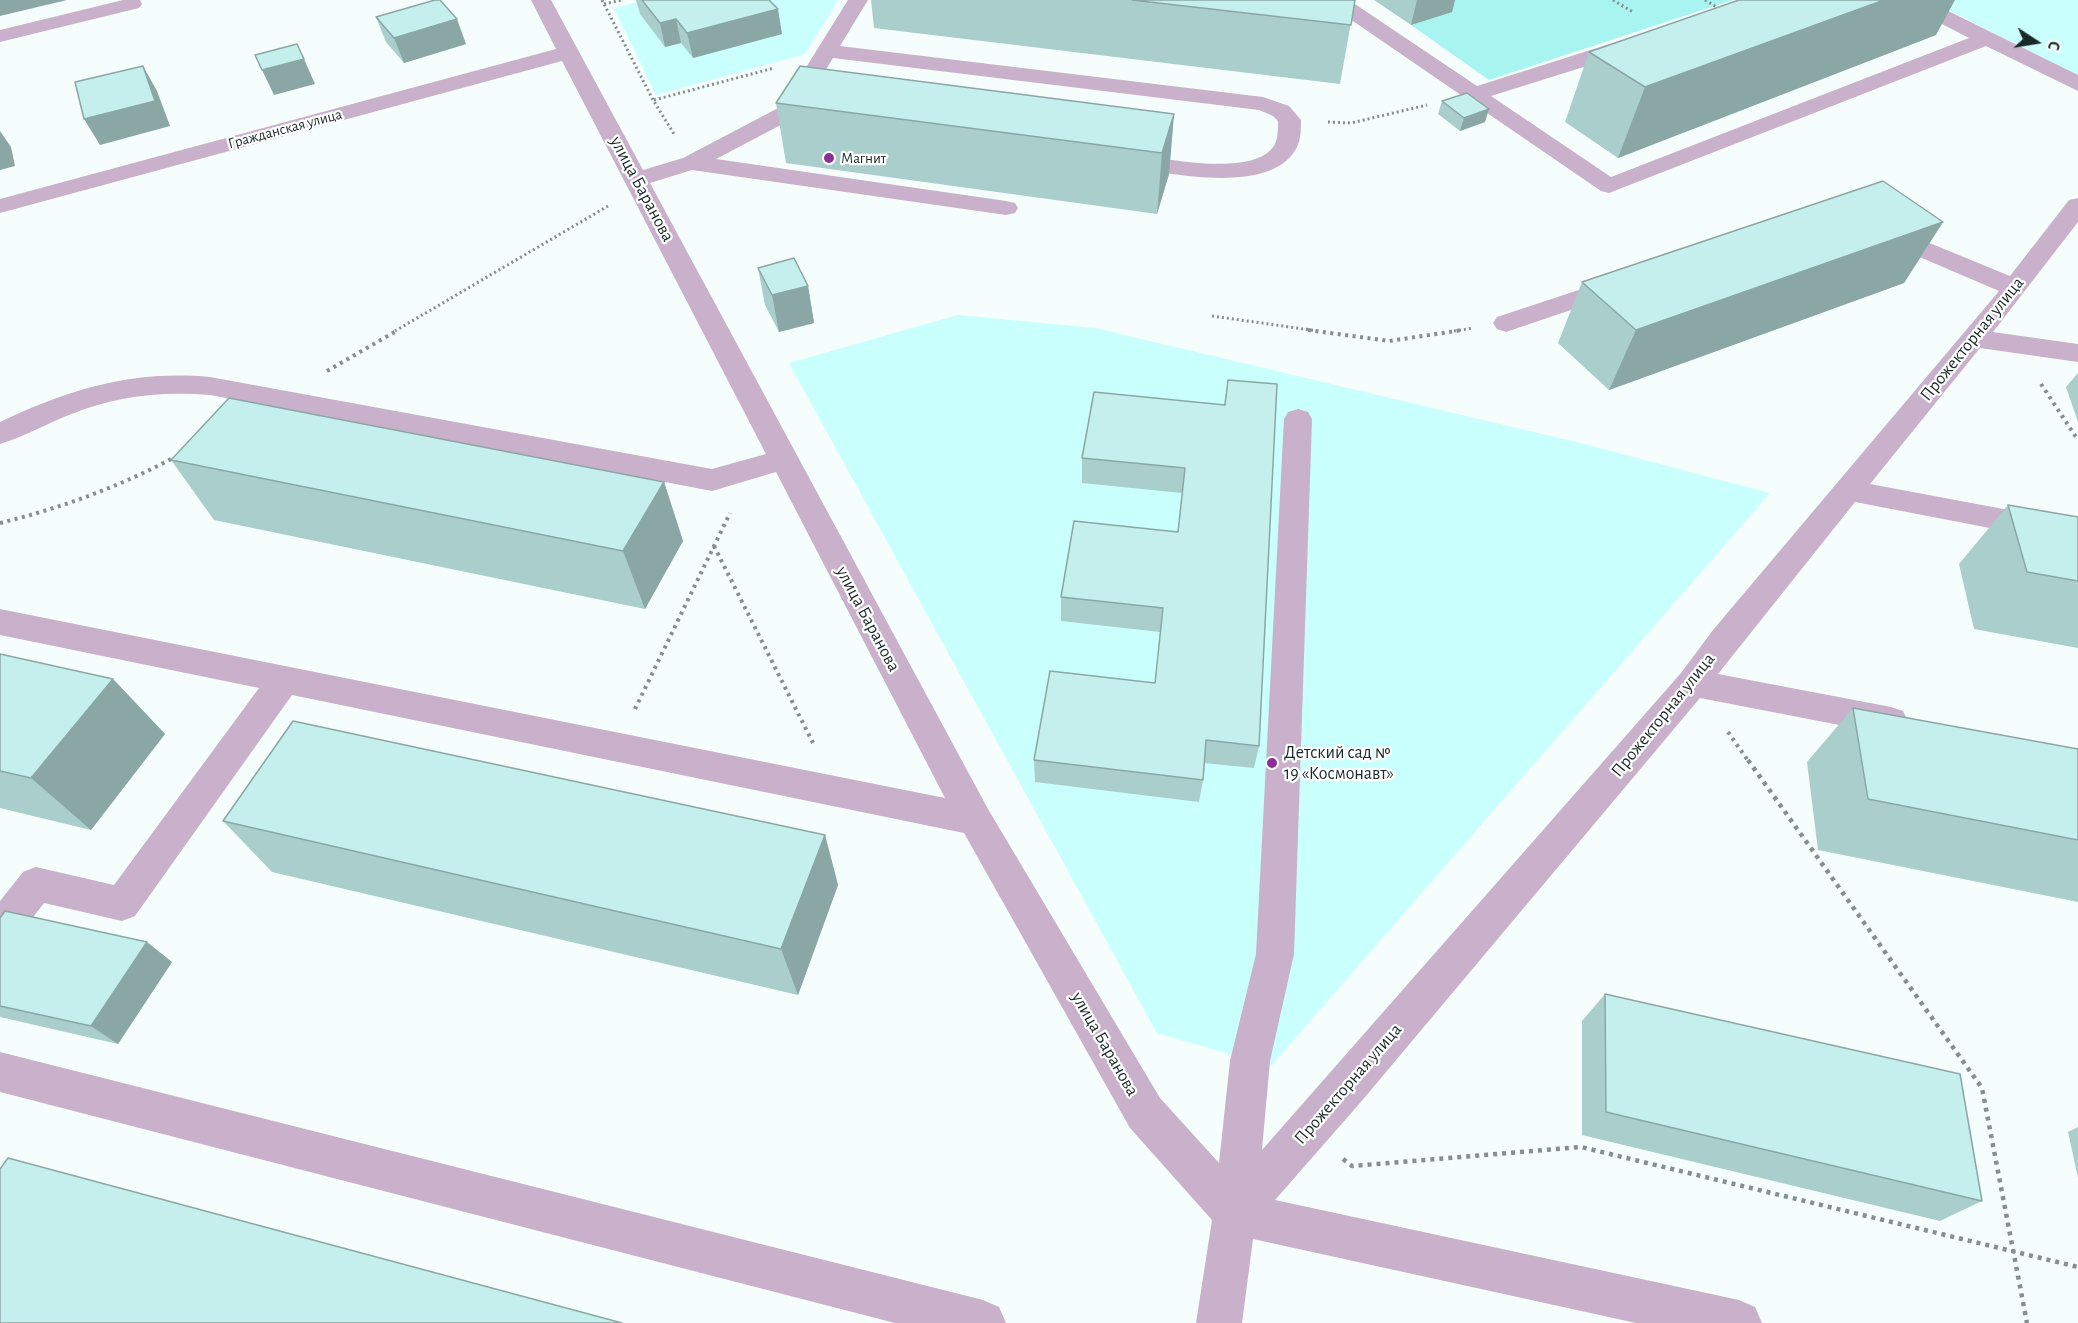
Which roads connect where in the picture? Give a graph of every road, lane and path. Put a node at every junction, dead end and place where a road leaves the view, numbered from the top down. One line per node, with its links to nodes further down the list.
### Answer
1 (541, 0): 14 (street, улица Баранова)
2 (602, 0): 9 (path)
3 (622, 0): 9 (path)
4 (858, 0): 15 (street)
5 (1335, 0): 17 (street)
6 (1705, 0): 10 (path)
7 (1910, 0): 12 (street)
8 (132, 4): 11 (street)
9 (604, 4): 18 (path)
10 (1725, 11)
11 (0, 36)
12 (1988, 38): 16 (street); 17 (street)
13 (1645, 40): 17 (street)
14 (570, 52): 24 (street, улица Баранова); 26 (street, Гражданская улица)
15 (826, 53): 18 (path); 19 (street); 21 (street)
16 (2078, 84)
17 (1474, 94): 21 (path)
18 (653, 100): 23 (path)
19 (790, 111): 20 (street); 23 (street)
20 (813, 115)
21 (1290, 120): 22 (street)
22 (1103, 156)
23 (691, 163): 24 (street); 27 (street)
24 (637, 179): 36 (path); 41 (street, улица Баранова)
25 (2078, 205): 30 (street, Прожекторная улица)
26 (0, 206)
27 (1006, 208)
28 (1863, 224): 30 (street)
29 (1640, 277): 32 (street)
30 (2015, 288): 33 (street, Прожекторная улица)
31 (1212, 316): 32 (path)
32 (1506, 323)
33 (1974, 338): 34 (street); 42 (street, Прожекторная улица)
34 (2014, 344): 35 (street); 39 (path)
35 (2078, 353)
36 (280, 399): 38 (street); 41 (street)
37 (1298, 419): 57 (street)
38 (0, 434)
39 (2078, 440)
40 (177, 456): 44 (path)
41 (784, 459): 53 (street, улица Баранова)
42 (1847, 490): 45 (street); 49 (street, Прожекторная улица)
43 (732, 507): 46 (path)
44 (0, 523)
45 (2078, 534)
46 (714, 546): 51 (path); 52 (path)
47 (0, 622): 48 (street)
48 (284, 680): 51 (street); 54 (street)
49 (1693, 683): 50 (street); 56 (street, Прожекторная улица); 58 (path)
50 (1926, 728)
51 (616, 747): 52 (street)
52 (837, 792): 53 (street)
53 (975, 820): 57 (street, улица Баранова)
54 (0, 931)
55 (0, 1072): 60 (street)
56 (1308, 1130): 57 (street, Прожекторная улица); 58 (path)
57 (1235, 1213): 61 (street); 62 (street)
58 (2014, 1252): 59 (path); 63 (path)
59 (2078, 1267)
60 (983, 1323)
61 (1219, 1323)
62 (1739, 1323)
63 (2027, 1323)

